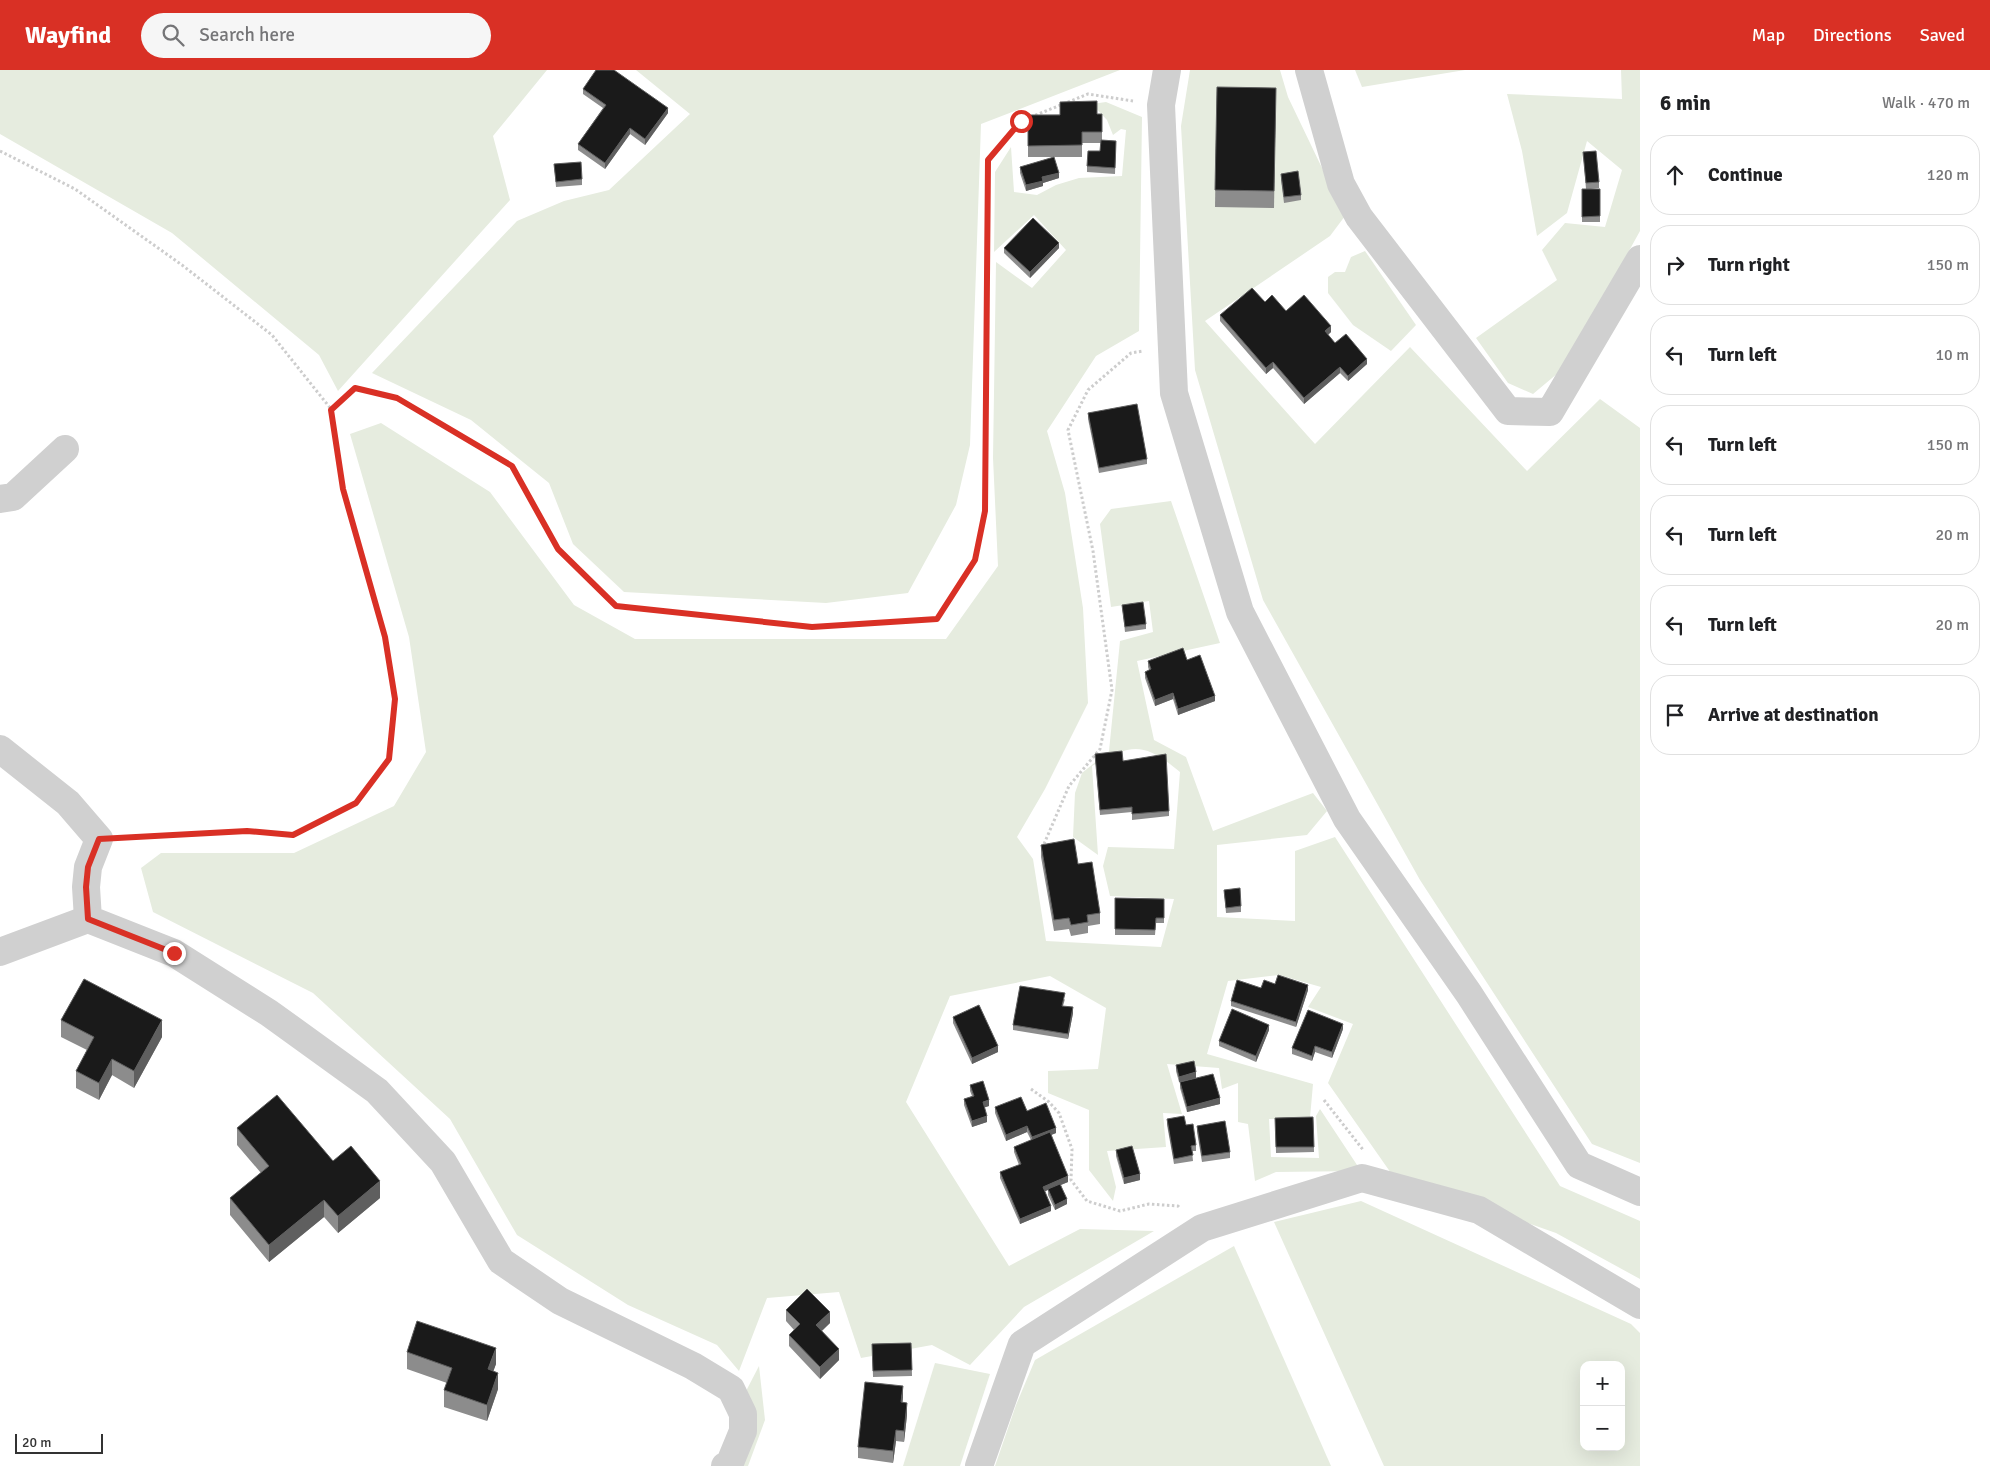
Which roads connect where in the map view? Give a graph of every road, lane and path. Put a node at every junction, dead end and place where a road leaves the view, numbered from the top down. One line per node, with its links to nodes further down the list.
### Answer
1 (1167, 70): 3 (street)
2 (1309, 70): 5 (street)
3 (1161, 105): 6 (street); 7 (path)
4 (0, 152): 7 (path)
5 (1640, 259)
6 (1171, 346): 12 (path); 18 (street)
7 (331, 410): 11 (path)
8 (65, 449): 9 (street)
9 (0, 498)
10 (0, 749): 11 (street)
11 (99, 839): 13 (street)
12 (1044, 844)
13 (88, 919): 14 (street); 21 (street)
14 (0, 952)
15 (1031, 1089): 19 (path)
16 (1324, 1100): 17 (path)
17 (1387, 1185): 19 (street); 20 (street)
18 (1640, 1192)
19 (1202, 1228): 22 (street)
20 (1640, 1305)
21 (725, 1466)
22 (979, 1466)

